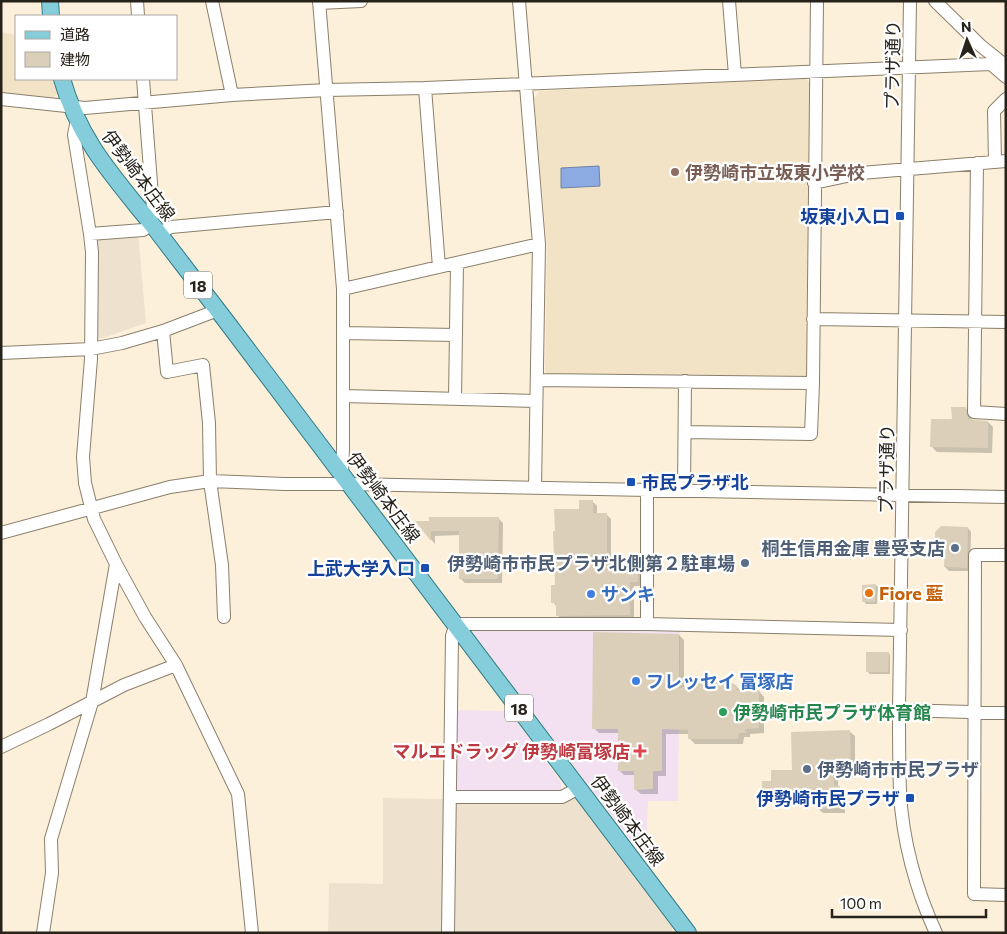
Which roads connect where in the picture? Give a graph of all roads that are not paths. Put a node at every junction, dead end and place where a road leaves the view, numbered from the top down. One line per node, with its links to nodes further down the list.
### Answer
1 (50, 1): 11 (main road)
2 (137, 1): 12 (street)
3 (212, 1): 23 (street)
4 (361, 1): 10 (street)
5 (519, 1): 20 (street)
6 (729, 1): 16 (street)
7 (817, 1): 15 (street)
8 (910, 1): 14 (street, プラザ通り)
9 (935, 1): 13 (street)
10 (319, 2): 22 (street)
11 (51, 15)
12 (138, 15)
13 (1006, 65)
14 (909, 67): 15 (street); 17 (street); 30 (street, プラザ通り)
15 (816, 72): 16 (street); 31 (street)
16 (736, 76): 20 (street)
17 (1006, 77)
18 (62, 80): 27 (main road, 伊勢崎本庄線 / 18)
19 (144, 80): 26 (street)
20 (526, 84): 21 (street); 35 (street)
21 (425, 88): 22 (street); 37 (street)
22 (327, 90): 23 (street); 32 (street)
23 (232, 95): 26 (street)
24 (1, 99): 27 (street)
25 (1006, 99): 28 (street)
26 (146, 102): 27 (street); 33 (street)
27 (75, 113): 33 (main road, 伊勢崎本庄線 / 18); 34 (street)
28 (1000, 162): 29 (street)
29 (977, 163): 30 (street); 42 (street)
30 (909, 168): 31 (street); 41 (street, プラザ通り)
31 (814, 183): 40 (street)
32 (337, 212): 33 (street); 38 (street)
33 (154, 228): 34 (street); 39 (main road, 伊勢崎本庄線 / 18)
34 (90, 234): 47 (street)
35 (539, 244): 36 (street); 49 (street)
36 (457, 263): 37 (street); 46 (street)
37 (439, 267): 38 (street)
38 (343, 289): 45 (street)
39 (218, 310): 44 (street); 57 (main road, 伊勢崎本庄線 / 18)
40 (814, 319): 41 (street); 51 (street)
41 (906, 321): 42 (street); 62 (street, プラザ通り)
42 (976, 322): 43 (street); 55 (street)
43 (1006, 322)
44 (163, 331): 47 (street); 58 (street)
45 (343, 333): 46 (street); 52 (street)
46 (456, 336): 53 (street)
47 (91, 350): 48 (street); 64 (street)
48 (1, 353)
49 (537, 380): 50 (street); 54 (street)
50 (685, 381): 51 (street); 56 (street)
51 (812, 383): 56 (street)
52 (343, 396): 53 (street); 57 (street)
53 (455, 399): 54 (street)
54 (536, 402): 59 (street)
55 (1006, 414)
56 (685, 432): 61 (street)
57 (345, 479): 58 (street); 59 (street); 69 (main road, 伊勢崎本庄線 / 18)
58 (210, 481): 64 (street); 68 (street)
59 (535, 488): 60 (street)
60 (647, 490): 61 (street); 70 (street)
61 (684, 490): 62 (street)
62 (903, 495): 63 (street); 71 (street, プラザ通り)
63 (1006, 497)
64 (90, 508): 65 (street); 67 (street)
65 (1, 533)
66 (1006, 555): 75 (street)
67 (116, 564): 72 (street); 73 (street)
68 (224, 618)
69 (456, 624): 70 (street); 78 (main road, 伊勢崎本庄線 / 18); 79 (street)
70 (647, 624): 71 (street)
71 (901, 630): 74 (street, プラザ通り)
72 (176, 665): 73 (street); 83 (street)
73 (92, 702): 77 (street); 82 (street)
74 (899, 710): 75 (street); 85 (street, プラザ通り)
75 (976, 712): 76 (street); 80 (street)
76 (1006, 713)
77 (1, 747)
78 (579, 788): 79 (street); 81 (main road, 伊勢崎本庄線 / 18)
79 (450, 797): 84 (street)
80 (1006, 895)
81 (681, 929)
82 (43, 933)
83 (252, 933)
84 (448, 933)
85 (936, 933)

